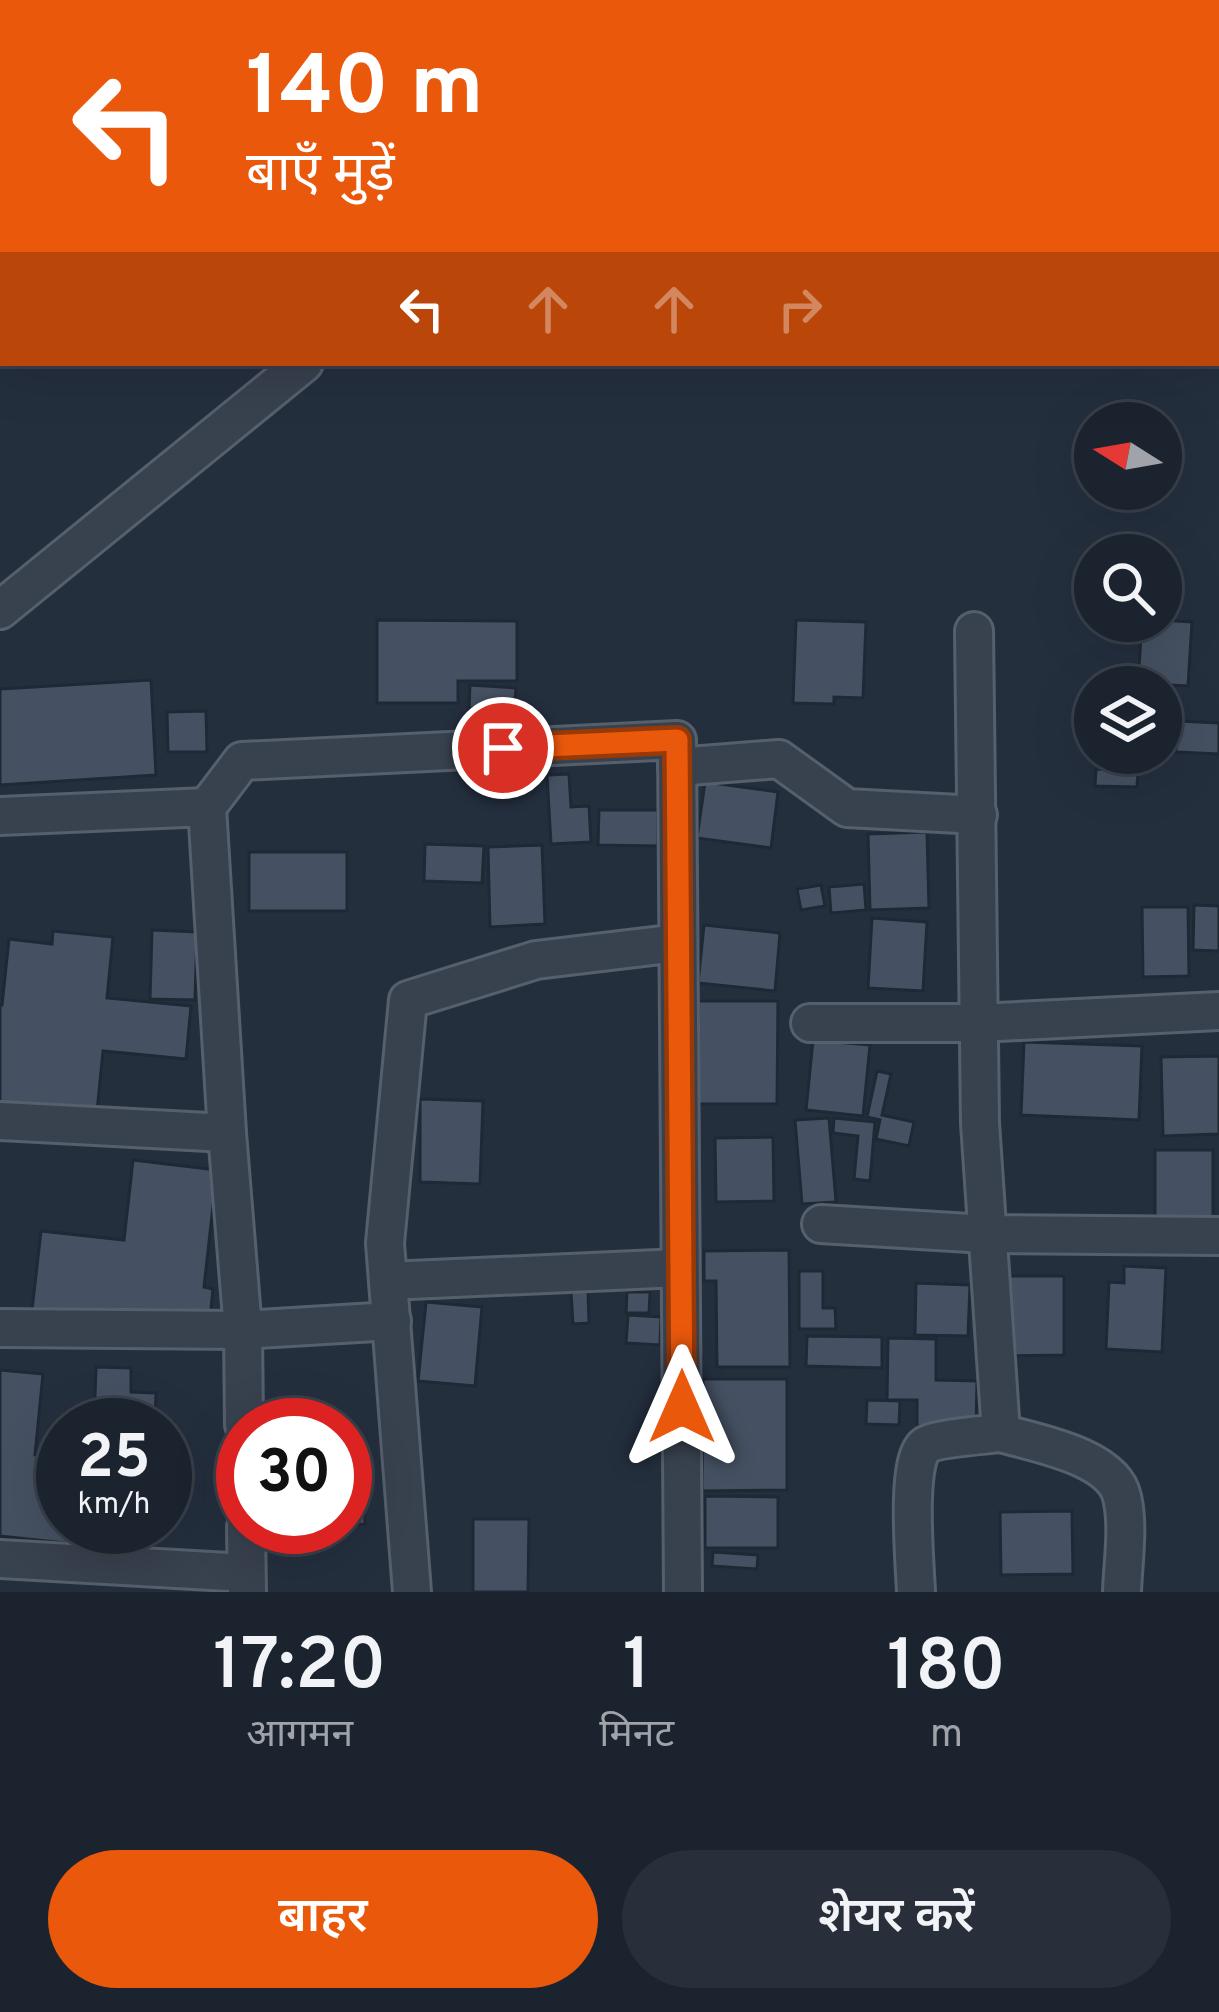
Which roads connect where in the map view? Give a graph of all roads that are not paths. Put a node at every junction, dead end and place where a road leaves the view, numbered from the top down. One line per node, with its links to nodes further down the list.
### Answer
1 (300, 366): 2 (street)
2 (0, 610)
3 (974, 631): 6 (street)
4 (677, 767): 5 (street); 6 (street); 8 (street)
5 (207, 807): 7 (street); 13 (street)
6 (978, 815): 11 (street)
7 (0, 816)
8 (679, 943): 17 (street); 18 (street)
9 (1219, 1011): 11 (street)
10 (810, 1023): 11 (street)
11 (979, 1023): 15 (street)
12 (0, 1121): 13 (street)
13 (227, 1133): 21 (street)
14 (821, 1224): 15 (street)
15 (986, 1234): 16 (street); 23 (street)
16 (1219, 1236)
17 (680, 1268): 18 (street); 27 (street)
18 (388, 1281): 19 (street)
19 (392, 1321): 21 (street); 26 (street)
20 (0, 1328): 21 (street)
21 (243, 1330): 22 (street)
22 (244, 1398)
23 (1001, 1433): 28 (street); 29 (street)
24 (0, 1559): 25 (street)
25 (247, 1582)
26 (412, 1592)
27 (683, 1592)
28 (916, 1592)
29 (1122, 1592)

